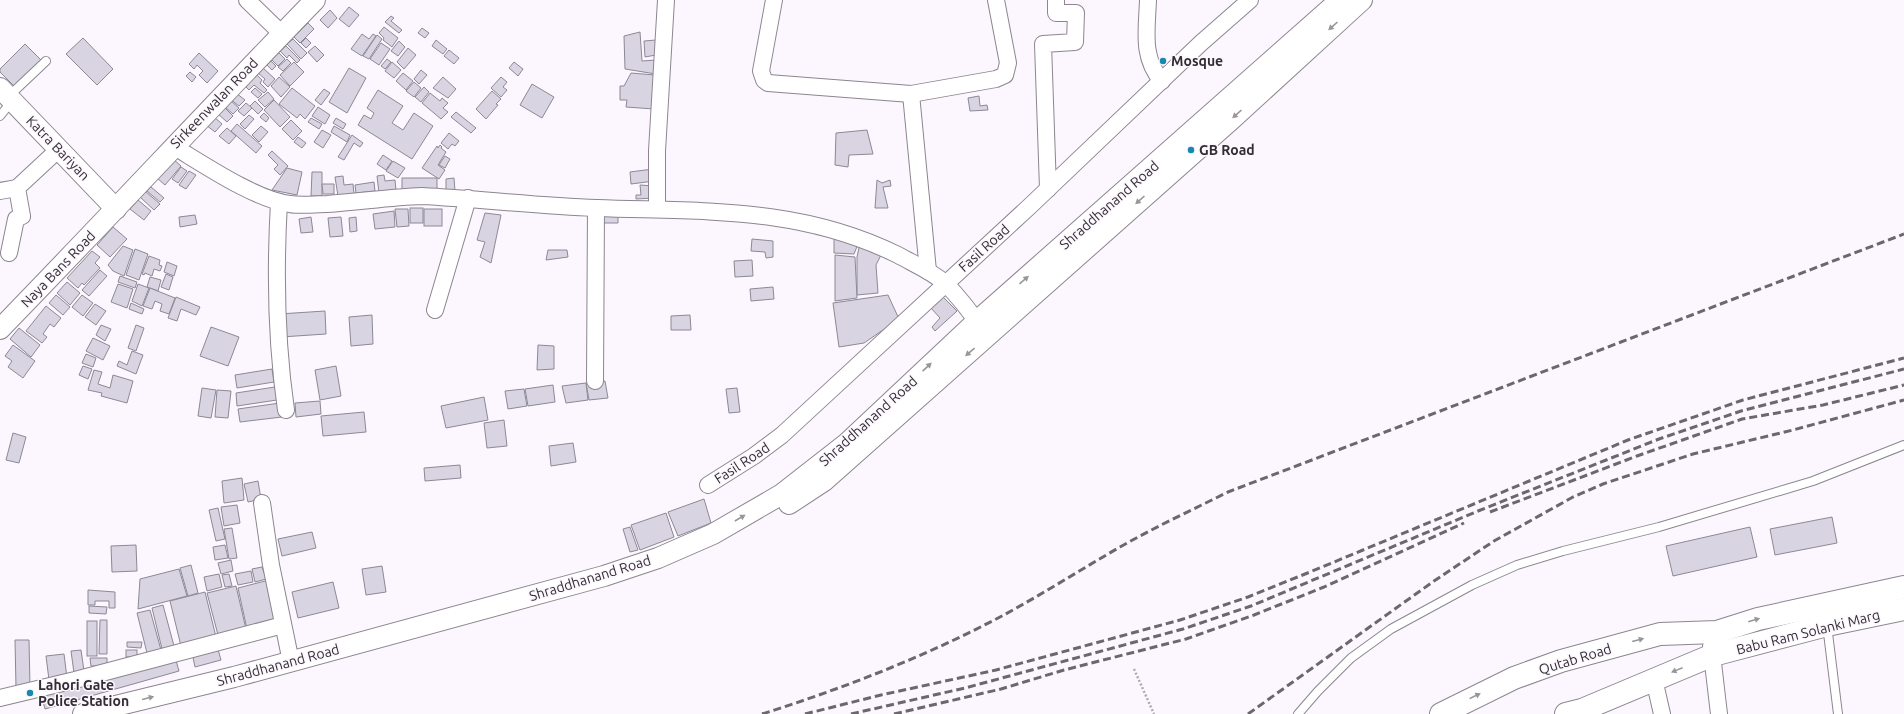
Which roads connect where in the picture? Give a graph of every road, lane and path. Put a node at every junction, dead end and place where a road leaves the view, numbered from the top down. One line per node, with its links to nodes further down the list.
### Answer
1 (246, 0): 12 (street)
2 (315, 0): 12 (street, Sirkeenwalan Road)
3 (666, 0): 28 (street)
4 (774, 0): 15 (street)
5 (996, 0): 15 (street)
6 (1056, 0): 22 (street)
7 (1148, 0): 14 (street)
8 (1250, 0): 11 (street, Fasil Road)
9 (1340, 0): 20 (street, Shraddhanand Road)
10 (1362, 0): 20 (street, Shraddhanand Road, one-way to 20)
11 (1231, 8): 14 (street, Fasil Road)
12 (282, 34): 18 (street, Sirkeenwalan Road)
13 (46, 61): 16 (lane)
14 (1162, 81): 22 (street, Fasil Road)
15 (911, 94): 30 (street)
16 (7, 95): 17 (lane); 19 (street, Katra Bariyan)
17 (0, 116)
18 (173, 146): 25 (street); 27 (street, Sirkeenwalan Road)
19 (59, 149): 21 (street); 27 (street, Katra Bariyan)
20 (1152, 179): 34 (street, Shraddhanand Road)
21 (17, 188): 23 (street); 29 (street)
22 (1048, 189): 31 (street, Fasil Road)
23 (0, 191)
24 (468, 198): 25 (street); 26 (street); 32 (street)
25 (279, 202): 36 (street)
26 (596, 208): 28 (street); 35 (street)
27 (116, 209): 33 (street, Naya Bans Road)
28 (657, 209): 30 (street)
29 (9, 253)
30 (928, 271): 31 (street)
31 (945, 284): 34 (street); 38 (street, Fasil Road)
32 (435, 310)
33 (0, 328)
34 (983, 328): 45 (street, Shraddhanand Road, one-way to 34); 50 (street, Shraddhanand Road, one-way to 50)
35 (595, 381)
36 (286, 410)
37 (1904, 445): 52 (lane)
38 (708, 485)
39 (262, 503): 42 (street)
40 (1900, 599): 41 (main road, Babu Ram Solanki Marg)
41 (1826, 615): 43 (main road, Babu Ram Solanki Marg, one-way to 41); 44 (main road, Babu Ram Solanki Marg); 57 (lane)
42 (283, 625): 45 (street); 48 (street)
43 (1713, 632): 44 (street); 53 (main road, Qutab Road, one-way to 43)
44 (1713, 655): 47 (main road, one-way to 47); 56 (street)
45 (291, 662): 49 (street, Shraddhanand Road, one-way to 45)
46 (1134, 669): 51 (path)
47 (1654, 679): 54 (main road); 55 (street)
48 (0, 698)
49 (83, 714)
50 (142, 714)
51 (1154, 714)
52 (1298, 714)
53 (1441, 714)
54 (1566, 714)
55 (1662, 714)
56 (1719, 714)
57 (1838, 714)

